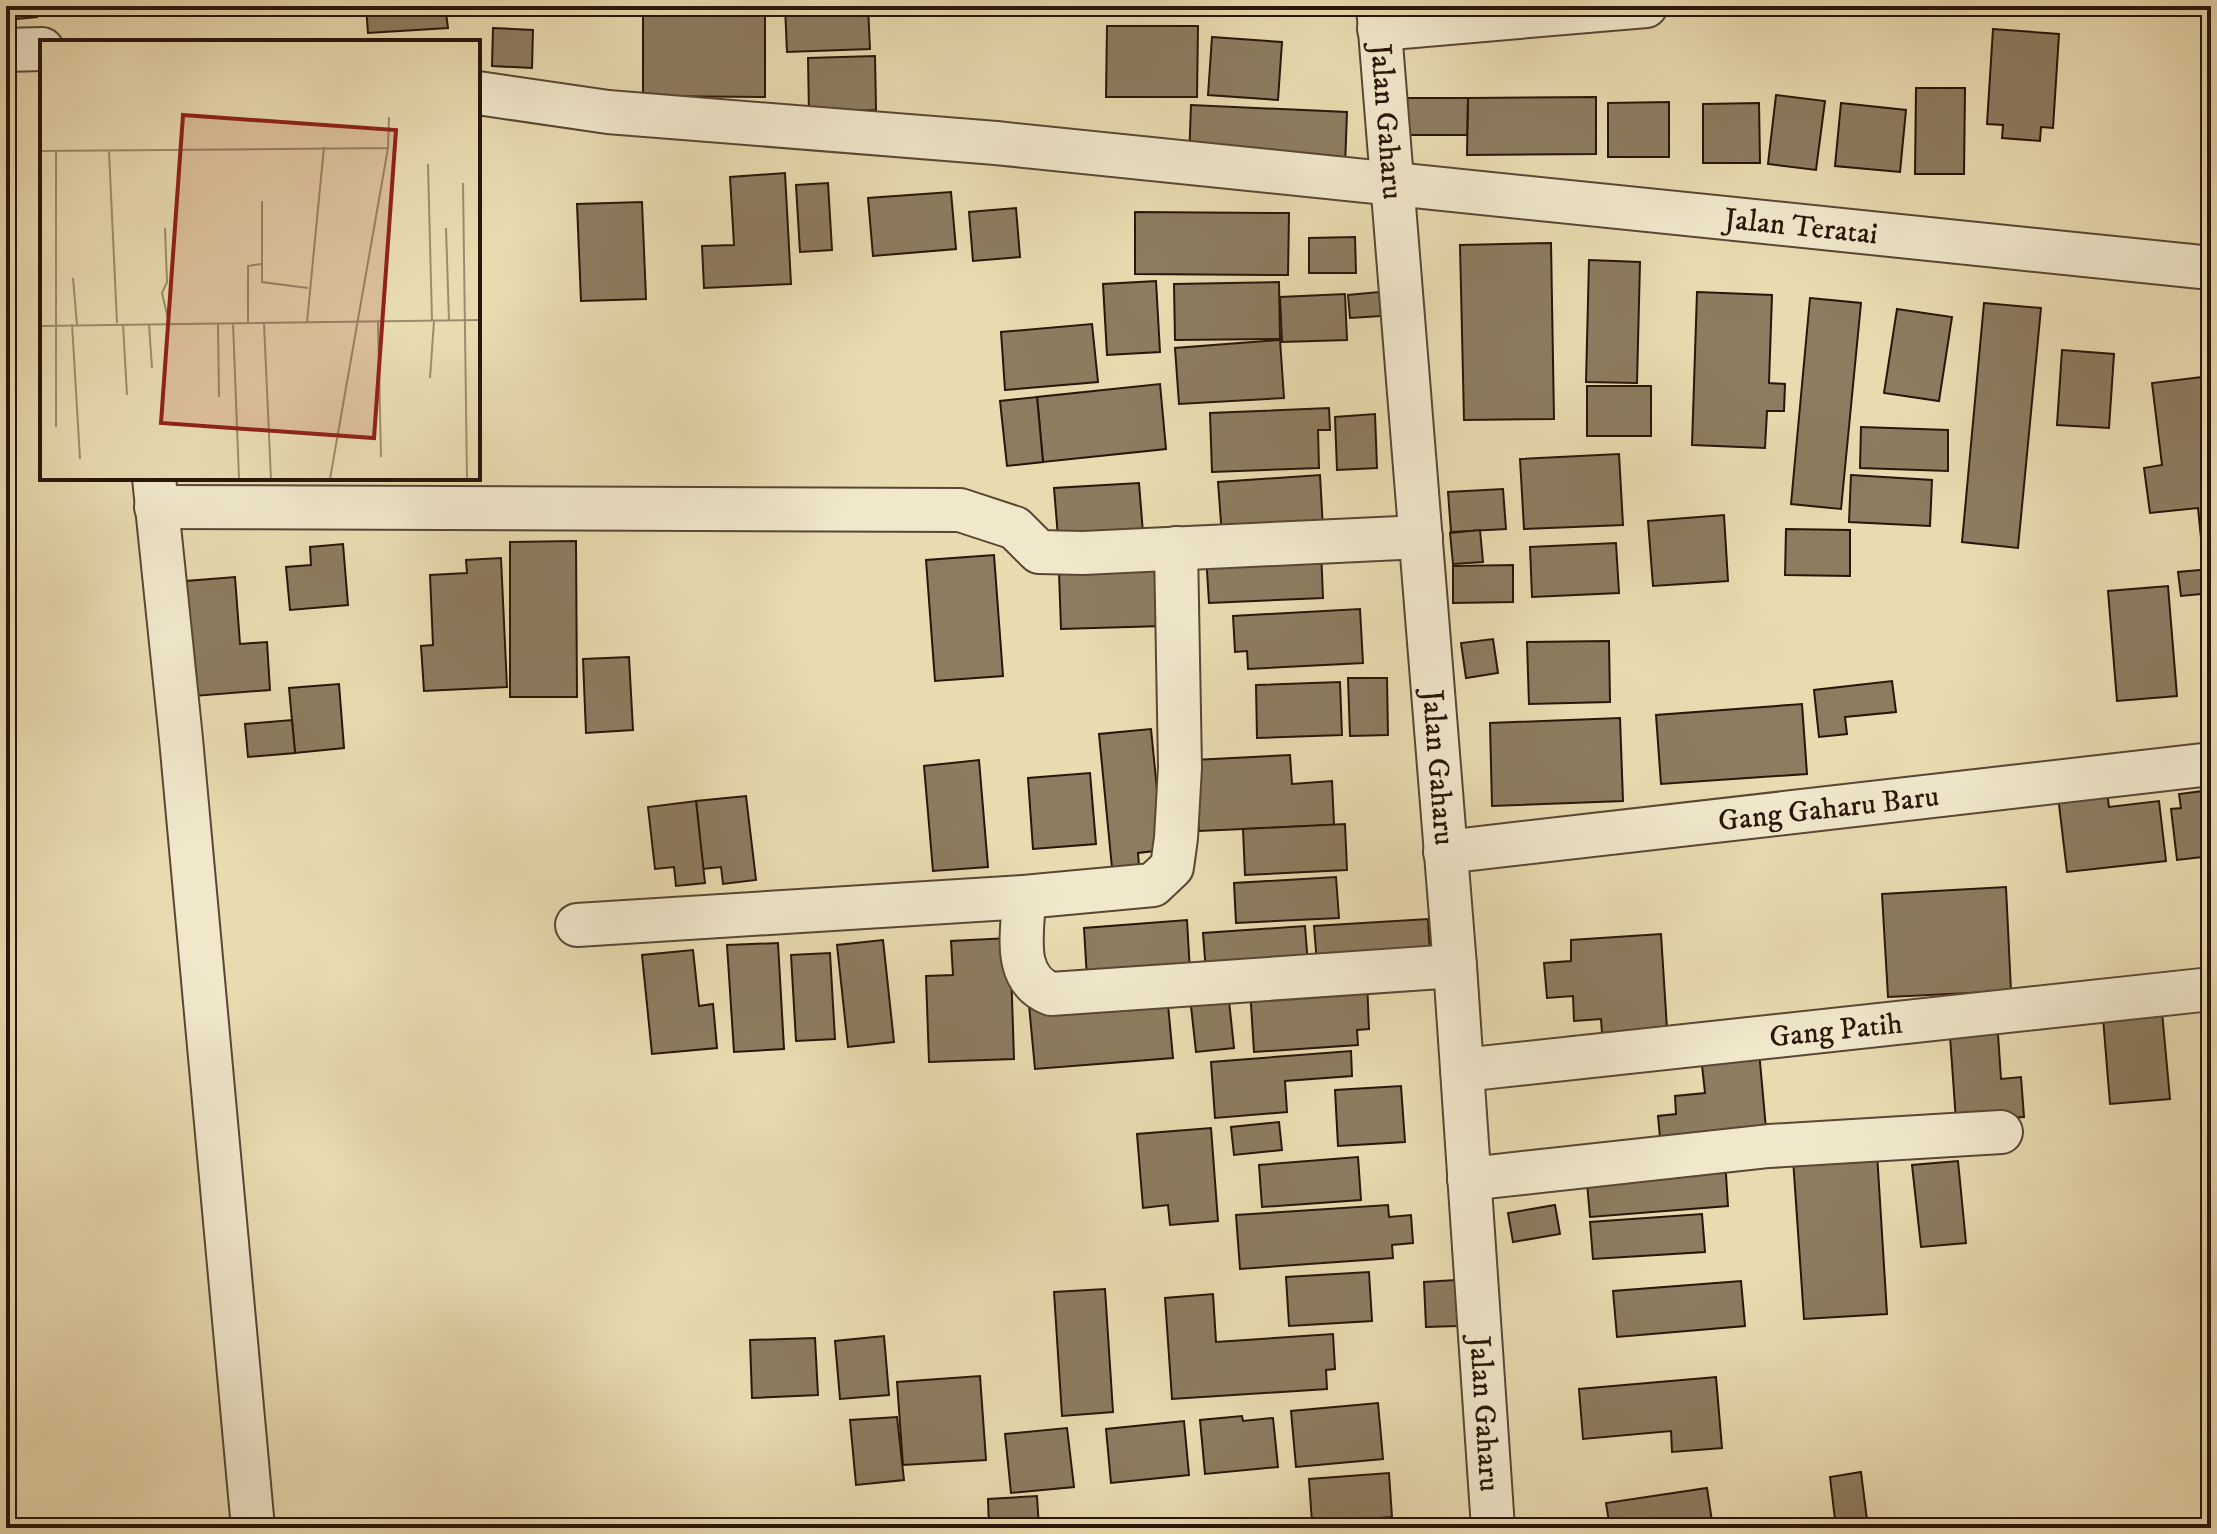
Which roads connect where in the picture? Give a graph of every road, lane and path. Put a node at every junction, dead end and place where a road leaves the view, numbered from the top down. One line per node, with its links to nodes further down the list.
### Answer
1 (1646, 6): 2 (street)
2 (1378, 18): 6 (street, Jalan Gaharu)
3 (40, 49): 4 (street)
4 (6, 50)
5 (480, 93): 6 (street, Jalan Teratai)
6 (1392, 183): 7 (street, Jalan Teratai); 9 (street, Jalan Gaharu)
7 (2211, 268)
8 (155, 492): 10 (street); 20 (street)
9 (1421, 537): 10 (street); 12 (street, Jalan Gaharu)
10 (1176, 548): 13 (street)
11 (2211, 764): 12 (street, Gang Gaharu Baru)
12 (1445, 852): 15 (street, Jalan Gaharu)
13 (1024, 897): 14 (street); 15 (street)
14 (577, 925)
15 (1455, 966): 17 (street, Jalan Gaharu)
16 (2211, 989): 17 (street, Gang Patih)
17 (1462, 1070): 19 (street, Jalan Gaharu)
18 (2001, 1132): 19 (street)
19 (1469, 1179): 21 (street, Jalan Gaharu)
20 (253, 1528)
21 (1493, 1528)

